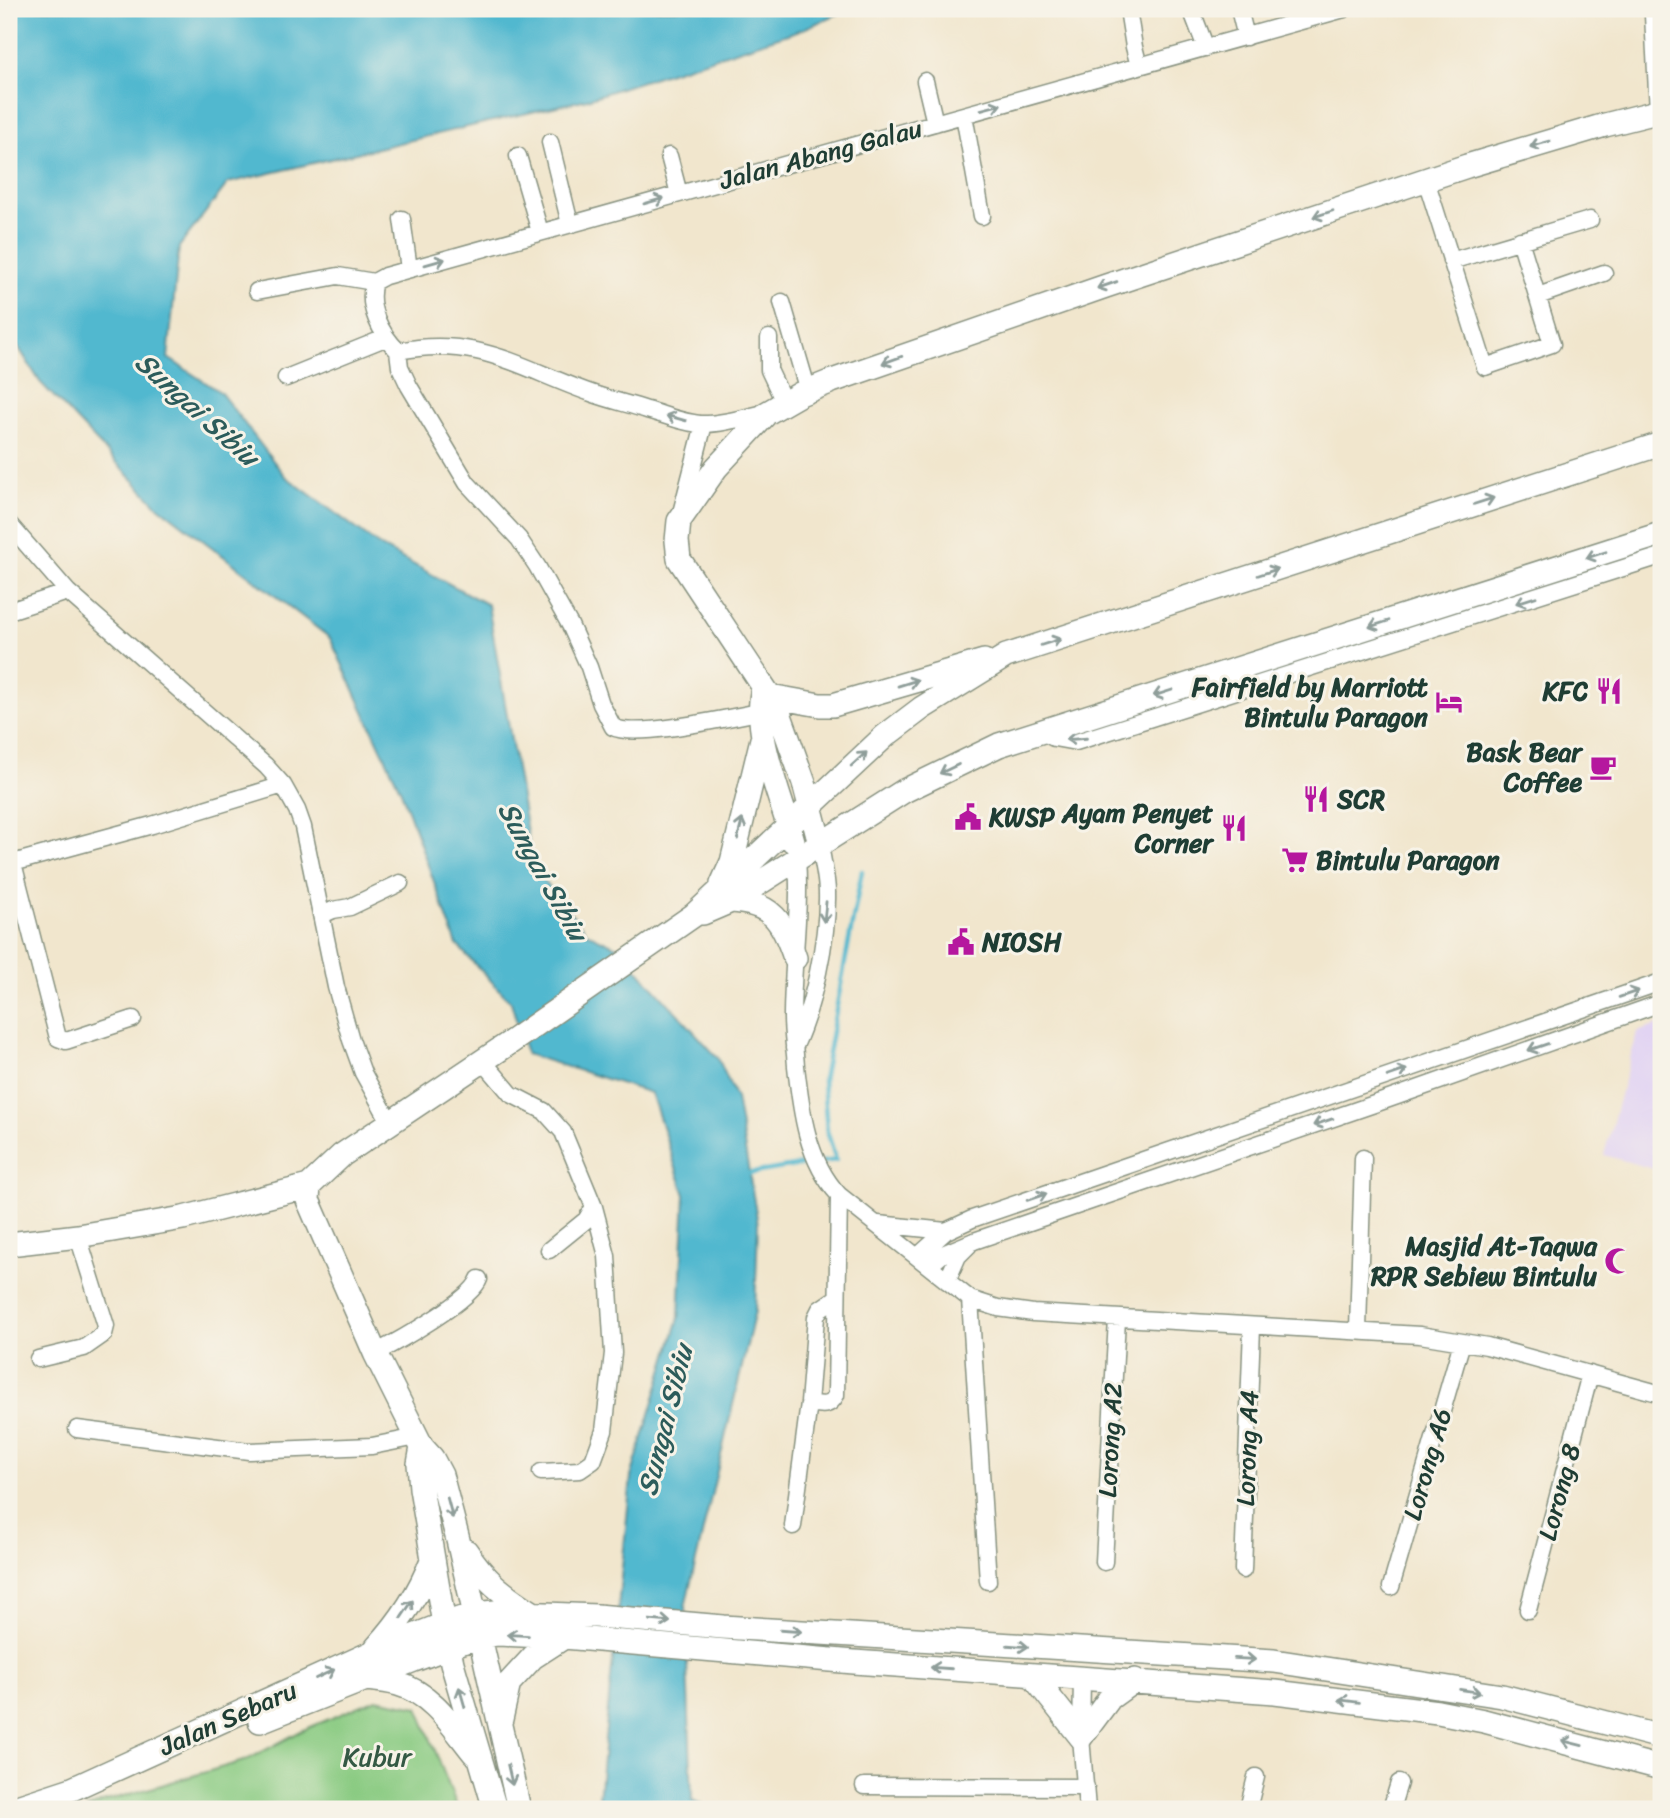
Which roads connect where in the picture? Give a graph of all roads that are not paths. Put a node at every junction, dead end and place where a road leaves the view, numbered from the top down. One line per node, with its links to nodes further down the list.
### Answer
1 (1128, 9): 9 (street)
2 (1191, 9): 8 (street)
3 (1239, 9): 7 (street)
4 (1344, 9): 6 (street, Jalan Abang Galau)
5 (1655, 9): 11 (street)
6 (1320, 12): 7 (street, Jalan Abang Galau)
7 (1246, 37): 8 (street, Jalan Abang Galau)
8 (1206, 48): 9 (street, Jalan Abang Galau)
9 (1139, 66): 12 (street, Jalan Abang Galau, one-way to 9)
10 (925, 81): 13 (street)
11 (1660, 111): 17 (street, one-way to 17)
12 (964, 115): 13 (street, Jalan Abang Galau); 19 (street)
13 (935, 123): 18 (street, Jalan Abang Galau)
14 (551, 142): 22 (street)
15 (518, 156): 23 (street)
16 (668, 156): 18 (street)
17 (1426, 180): 25 (street); 36 (street, one-way to 36)
18 (679, 194): 22 (street, Jalan Abang Galau, one-way to 18)
19 (982, 216)
20 (402, 219): 26 (street)
21 (1590, 220): 24 (street)
22 (570, 224): 23 (street, Jalan Abang Galau)
23 (540, 232): 26 (street, Jalan Abang Galau, one-way to 23)
24 (1520, 240): 25 (street); 30 (street)
25 (1451, 261): 30 (street)
26 (409, 269): 28 (street, Jalan Abang Galau)
27 (1604, 273): 30 (street)
28 (374, 282): 29 (street); 32 (street)
29 (257, 291)
30 (1538, 296)
31 (782, 302): 36 (street)
32 (385, 338): 34 (street); 35 (street)
33 (769, 338): 37 (street)
34 (398, 351): 38 (street, one-way to 34); 47 (street)
35 (286, 378)
36 (808, 391): 37 (street)
37 (776, 408): 38 (street); 40 (street)
38 (704, 424): 40 (street)
39 (1661, 444): 46 (street, one-way to 39)
40 (679, 522): 47 (street)
41 (9, 524): 44 (street)
42 (1661, 534): 48 (street, one-way to 48)
43 (1661, 556): 48 (street, one-way to 48)
44 (68, 592): 45 (street); 50 (street)
45 (9, 611)
46 (1006, 656): 47 (street, one-way to 46); 51 (street, one-way to 46)
47 (764, 699): 49 (street); 51 (street)
48 (1042, 732): 53 (street, one-way to 53)
49 (763, 737): 52 (street); 57 (street, one-way to 49)
50 (283, 785): 55 (street); 58 (street)
51 (810, 807): 52 (street); 53 (street)
52 (789, 828): 54 (street); 57 (street)
53 (820, 844): 54 (street); 63 (street, one-way to 63)
54 (797, 858): 57 (street); 59 (street)
55 (11, 863): 62 (street)
56 (400, 883): 58 (street)
57 (724, 897): 59 (street); 64 (street)
58 (322, 915): 65 (street)
59 (795, 958): 63 (street)
60 (1661, 982): 71 (street, one-way to 60)
61 (1661, 1003): 73 (street, one-way to 73)
62 (133, 1019)
63 (794, 1048): 68 (street)
64 (484, 1061): 65 (street); 69 (street)
65 (390, 1122): 67 (street)
66 (1363, 1158): 83 (street)
67 (309, 1186): 72 (street); 87 (street)
68 (839, 1195): 70 (street); 79 (street)
69 (594, 1207): 75 (street); 94 (street)
70 (876, 1223): 71 (street); 76 (street)
71 (946, 1231): 76 (street)
72 (78, 1236): 74 (street); 88 (street)
73 (974, 1241): 76 (street); 78 (street)
74 (9, 1244)
75 (549, 1250)
76 (923, 1262): 78 (street)
77 (479, 1279): 87 (street)
78 (947, 1281): 80 (street)
79 (836, 1298): 84 (street); 85 (street)
80 (970, 1299): 81 (street); 100 (street)
81 (1117, 1319): 82 (street); 98 (street, Lorong A2)
82 (1252, 1326): 83 (street); 99 (street, Lorong A4)
83 (1357, 1330): 86 (street)
84 (815, 1336): 85 (street); 91 (street)
85 (838, 1336): 91 (street)
86 (1462, 1342): 89 (street); 101 (street, Lorong A6)
87 (375, 1353): 93 (street)
88 (38, 1359)
89 (1590, 1374): 90 (street); 102 (street, Lorong 8)
90 (1661, 1394)
91 (809, 1403): 95 (street)
92 (77, 1429): 93 (street)
93 (419, 1442): 96 (street, one-way to 96); 97 (street)
94 (541, 1472)
95 (793, 1526)
96 (458, 1540): 103 (street); 105 (street)
97 (433, 1557): 104 (street); 108 (street, one-way to 97)
98 (1104, 1562)
99 (1242, 1570)
100 (988, 1581)
101 (1391, 1587)
102 (1528, 1610)
103 (531, 1612): 105 (street); 109 (street, one-way to 109)
104 (444, 1624): 105 (street, Jalan Sebaru); 107 (street); 108 (street, Jalan Sebaru)
105 (477, 1625): 106 (street, one-way to 105); 107 (street, Jalan Sebaru); 114 (street)
106 (564, 1637): 110 (street, one-way to 106); 114 (street)
107 (449, 1647): 111 (street, Jalan Sebaru); 118 (street, one-way to 107)
108 (371, 1653): 124 (street, Jalan Sebaru, one-way to 108)
109 (1135, 1654): 112 (street); 116 (street, one-way to 116)
110 (1032, 1675): 112 (street); 115 (street)
111 (365, 1679): 118 (street); 125 (street, Jalan Sebaru)
112 (1082, 1679): 113 (street); 115 (street)
113 (1135, 1680): 115 (street); 117 (street, one-way to 113)
114 (499, 1725): 127 (street, one-way to 127)
115 (1081, 1737): 123 (street)
116 (1659, 1738): 117 (street)
117 (1615, 1754): 119 (street)
118 (480, 1761): 126 (street)
119 (1661, 1768)
120 (1256, 1777): 129 (street)
121 (1399, 1783): 130 (street)
122 (864, 1786): 123 (street)
123 (1086, 1787): 128 (street)
124 (11, 1809)
125 (43, 1809)
126 (495, 1809)
127 (519, 1809)
128 (1087, 1809)
129 (1248, 1809)
130 (1391, 1809)

